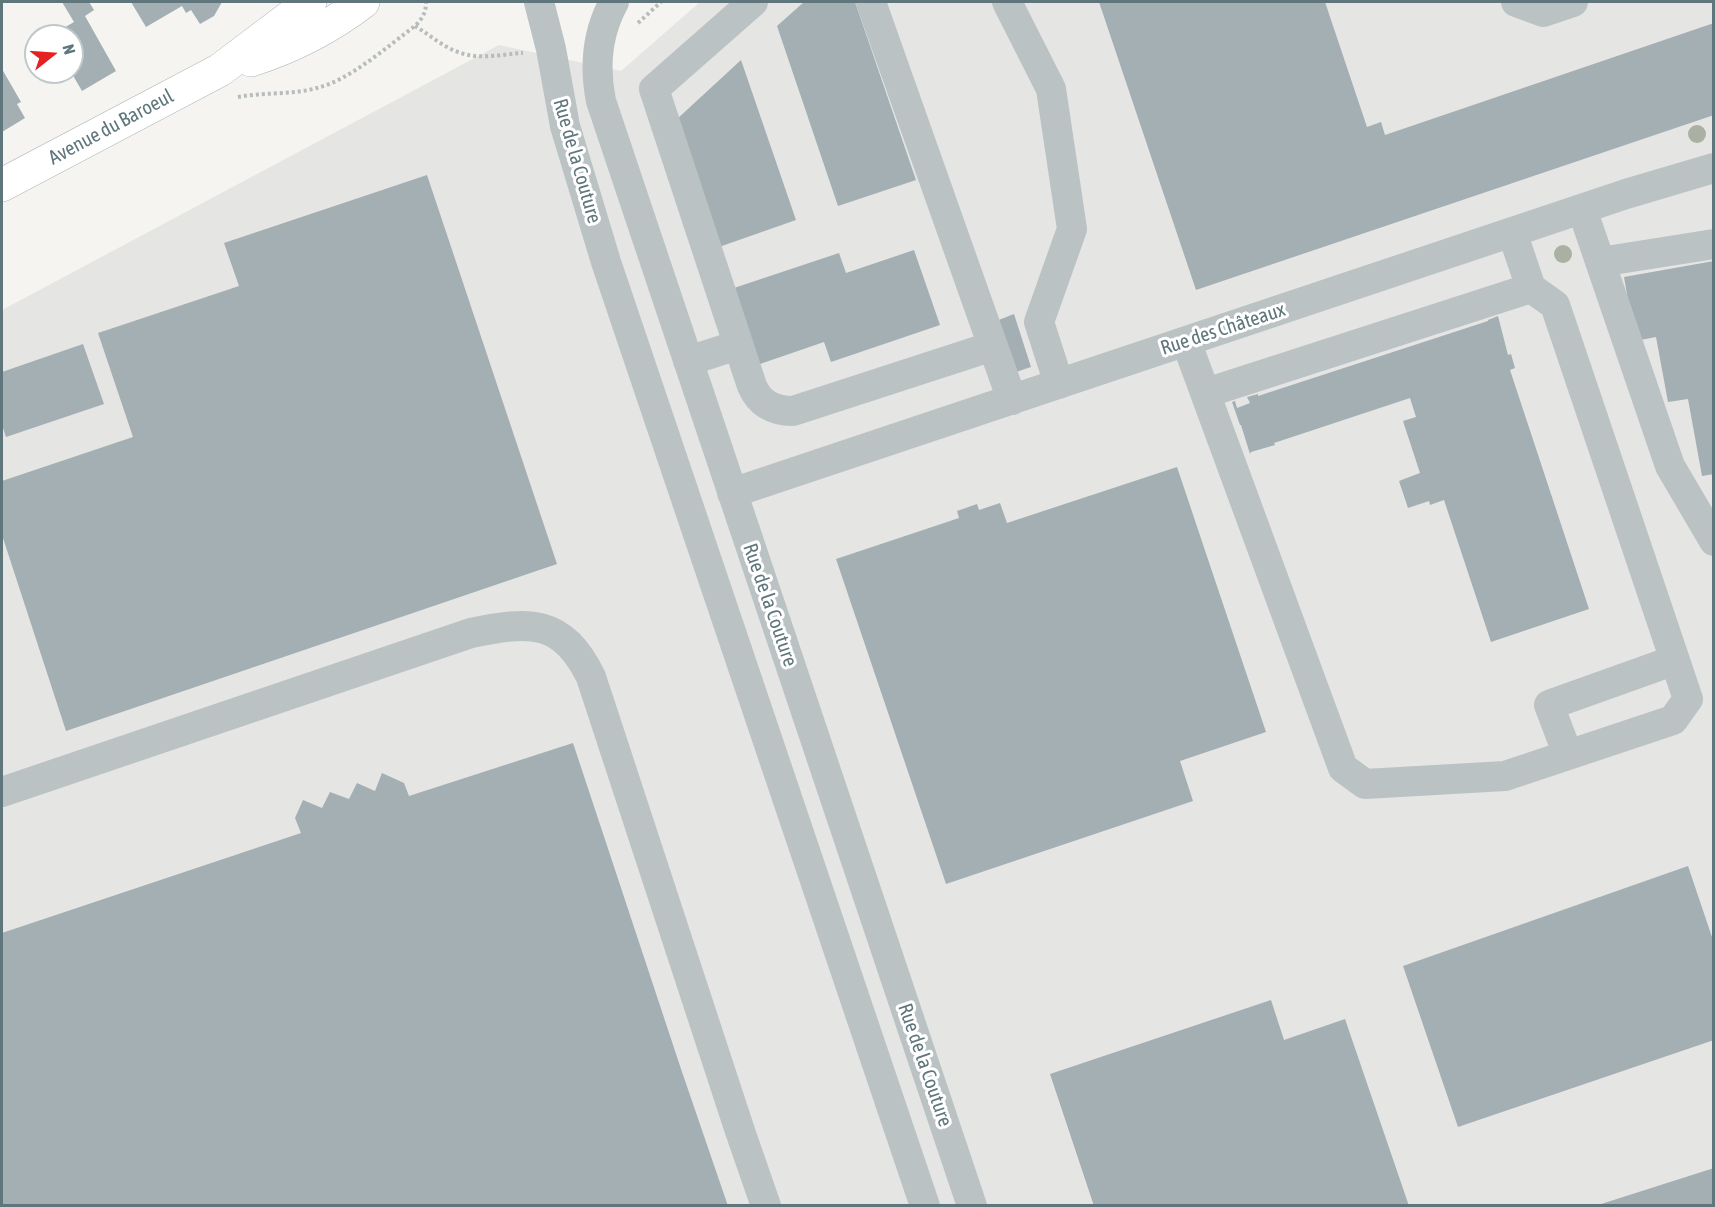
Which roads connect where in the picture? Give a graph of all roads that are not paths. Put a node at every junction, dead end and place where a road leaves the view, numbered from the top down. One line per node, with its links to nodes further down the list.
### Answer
1 (310, 2): 10 (main road, Avenue du Baroeul)
2 (363, 2): 10 (main road, Avenue du Baroeul)
3 (539, 2): 31 (street, Rue de la Couture)
4 (614, 2): 21 (street, Rue de la Couture)
5 (753, 2): 19 (street)
6 (871, 2): 20 (street)
7 (1007, 2): 22 (street)
8 (1516, 2): 9 (street)
9 (1573, 2)
10 (227, 84): 12 (main road, Avenue du Baroeul)
11 (1713, 168): 13 (street, Rue des Châteaux)
12 (2, 184)
13 (1582, 209): 14 (street, Rue des Châteaux); 16 (street)
14 (1512, 232): 17 (street); 18 (street, Rue des Châteaux)
15 (1713, 244): 16 (street)
16 (1600, 262): 26 (street)
17 (1531, 288): 23 (street); 27 (street)
18 (1186, 341): 22 (street, Rue des Châteaux); 23 (street)
19 (738, 345): 20 (street); 21 (street)
20 (993, 346): 24 (street)
21 (688, 361): 25 (street, Rue de la Couture)
22 (1059, 384): 24 (street, Rue des Châteaux)
23 (1206, 393): 28 (street)
24 (1012, 400): 25 (street, Rue des Châteaux)
25 (732, 493): 32 (street, Rue de la Couture)
26 (1713, 541)
27 (1675, 660): 28 (street); 28 (street)
28 (1568, 755)
29 (2, 792): 30 (street)
30 (766, 1206)
31 (925, 1206)
32 (972, 1206)

